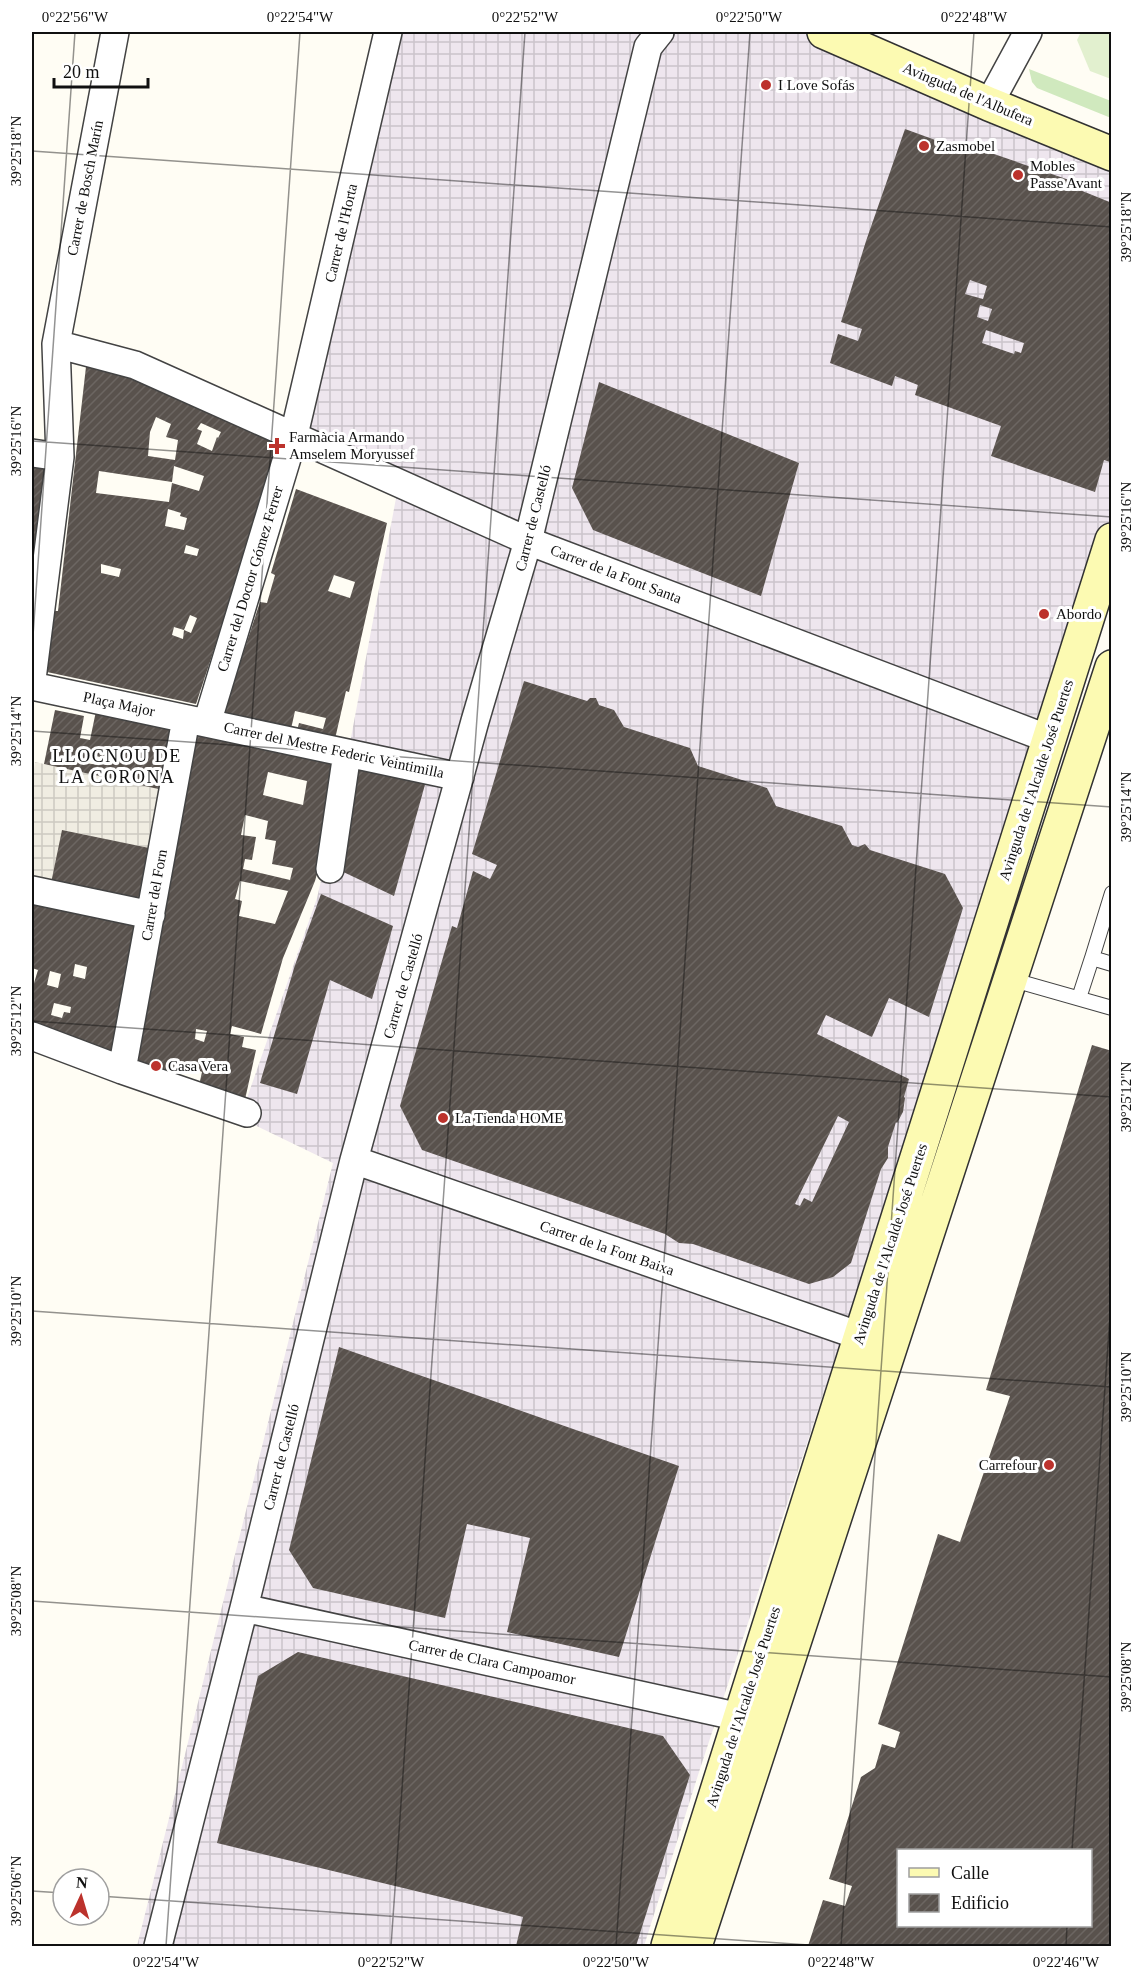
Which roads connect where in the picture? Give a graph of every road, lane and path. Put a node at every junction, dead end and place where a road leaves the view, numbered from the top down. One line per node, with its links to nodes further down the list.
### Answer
1 (115, 32): 8 (street, Carrer de Bosch Marín)
2 (388, 32): 9 (street, Carrer de l'Horta)
3 (660, 32): 13 (street, Carrer de Castelló)
4 (824, 32): 6 (street, Avinguda de l'Albufera)
5 (1028, 32): 6 (street)
6 (989, 104): 7 (street, Avinguda de l'Albufera)
7 (1112, 154)
8 (56, 344): 9 (street, Carrer de la Font Santa); 11 (street, Carrer de Bosch Marín)
9 (294, 435): 13 (street, Carrer de la Font Santa); 19 (street, Carrer del Doctor Gómez Ferrer)
10 (32, 453): 11 (street)
11 (60, 457): 17 (street, Carrer de Bosch Marín)
12 (1112, 540): 15 (street, Avinguda de l'Alcalde José Puertes)
13 (528, 541): 20 (street, Carrer de la Font Santa); 22 (street, Carrer de Castelló)
14 (1112, 588): 15 (lane)
15 (1089, 613): 20 (street, Avinguda de l'Alcalde José Puertes)
16 (1112, 667): 29 (street, Avinguda de l'Alcalde José Puertes)
17 (32, 679)
18 (32, 686): 19 (street, Plaça Major)
19 (196, 721): 21 (street, Carrer del Mestre Federic Veintimilla); 26 (street, Carrer del Forn)
20 (1049, 739): 36 (street, Avinguda de l'Alcalde José Puertes)
21 (347, 753): 22 (street, Carrer del Mestre Federic Veintimilla); 23 (street)
22 (460, 777): 35 (street, Carrer de Castelló)
23 (330, 869)
24 (32, 890): 26 (street)
25 (1112, 893): 27 (lane)
26 (151, 915): 33 (street, Carrer del Forn)
27 (1092, 958): 28 (lane); 30 (lane)
28 (1112, 964)
29 (1010, 979): 30 (lane); 41 (street, Avinguda de l'Alcalde José Puertes)
30 (1079, 998): 31 (lane)
31 (1112, 1008)
32 (32, 1036): 33 (street)
33 (122, 1070): 34 (street)
34 (247, 1113)
35 (354, 1160): 36 (street, Carrer de la Font Baixa); 37 (street, Carrer de Castelló)
36 (860, 1336): 38 (street, Avinguda de l'Alcalde José Puertes)
37 (244, 1608): 38 (street, Carrer de Clara Campoamor); 39 (street, Carrer de Castelló)
38 (740, 1717): 40 (street, Avinguda de l'Alcalde José Puertes)
39 (158, 1947)
40 (668, 1947)
41 (695, 1947)

